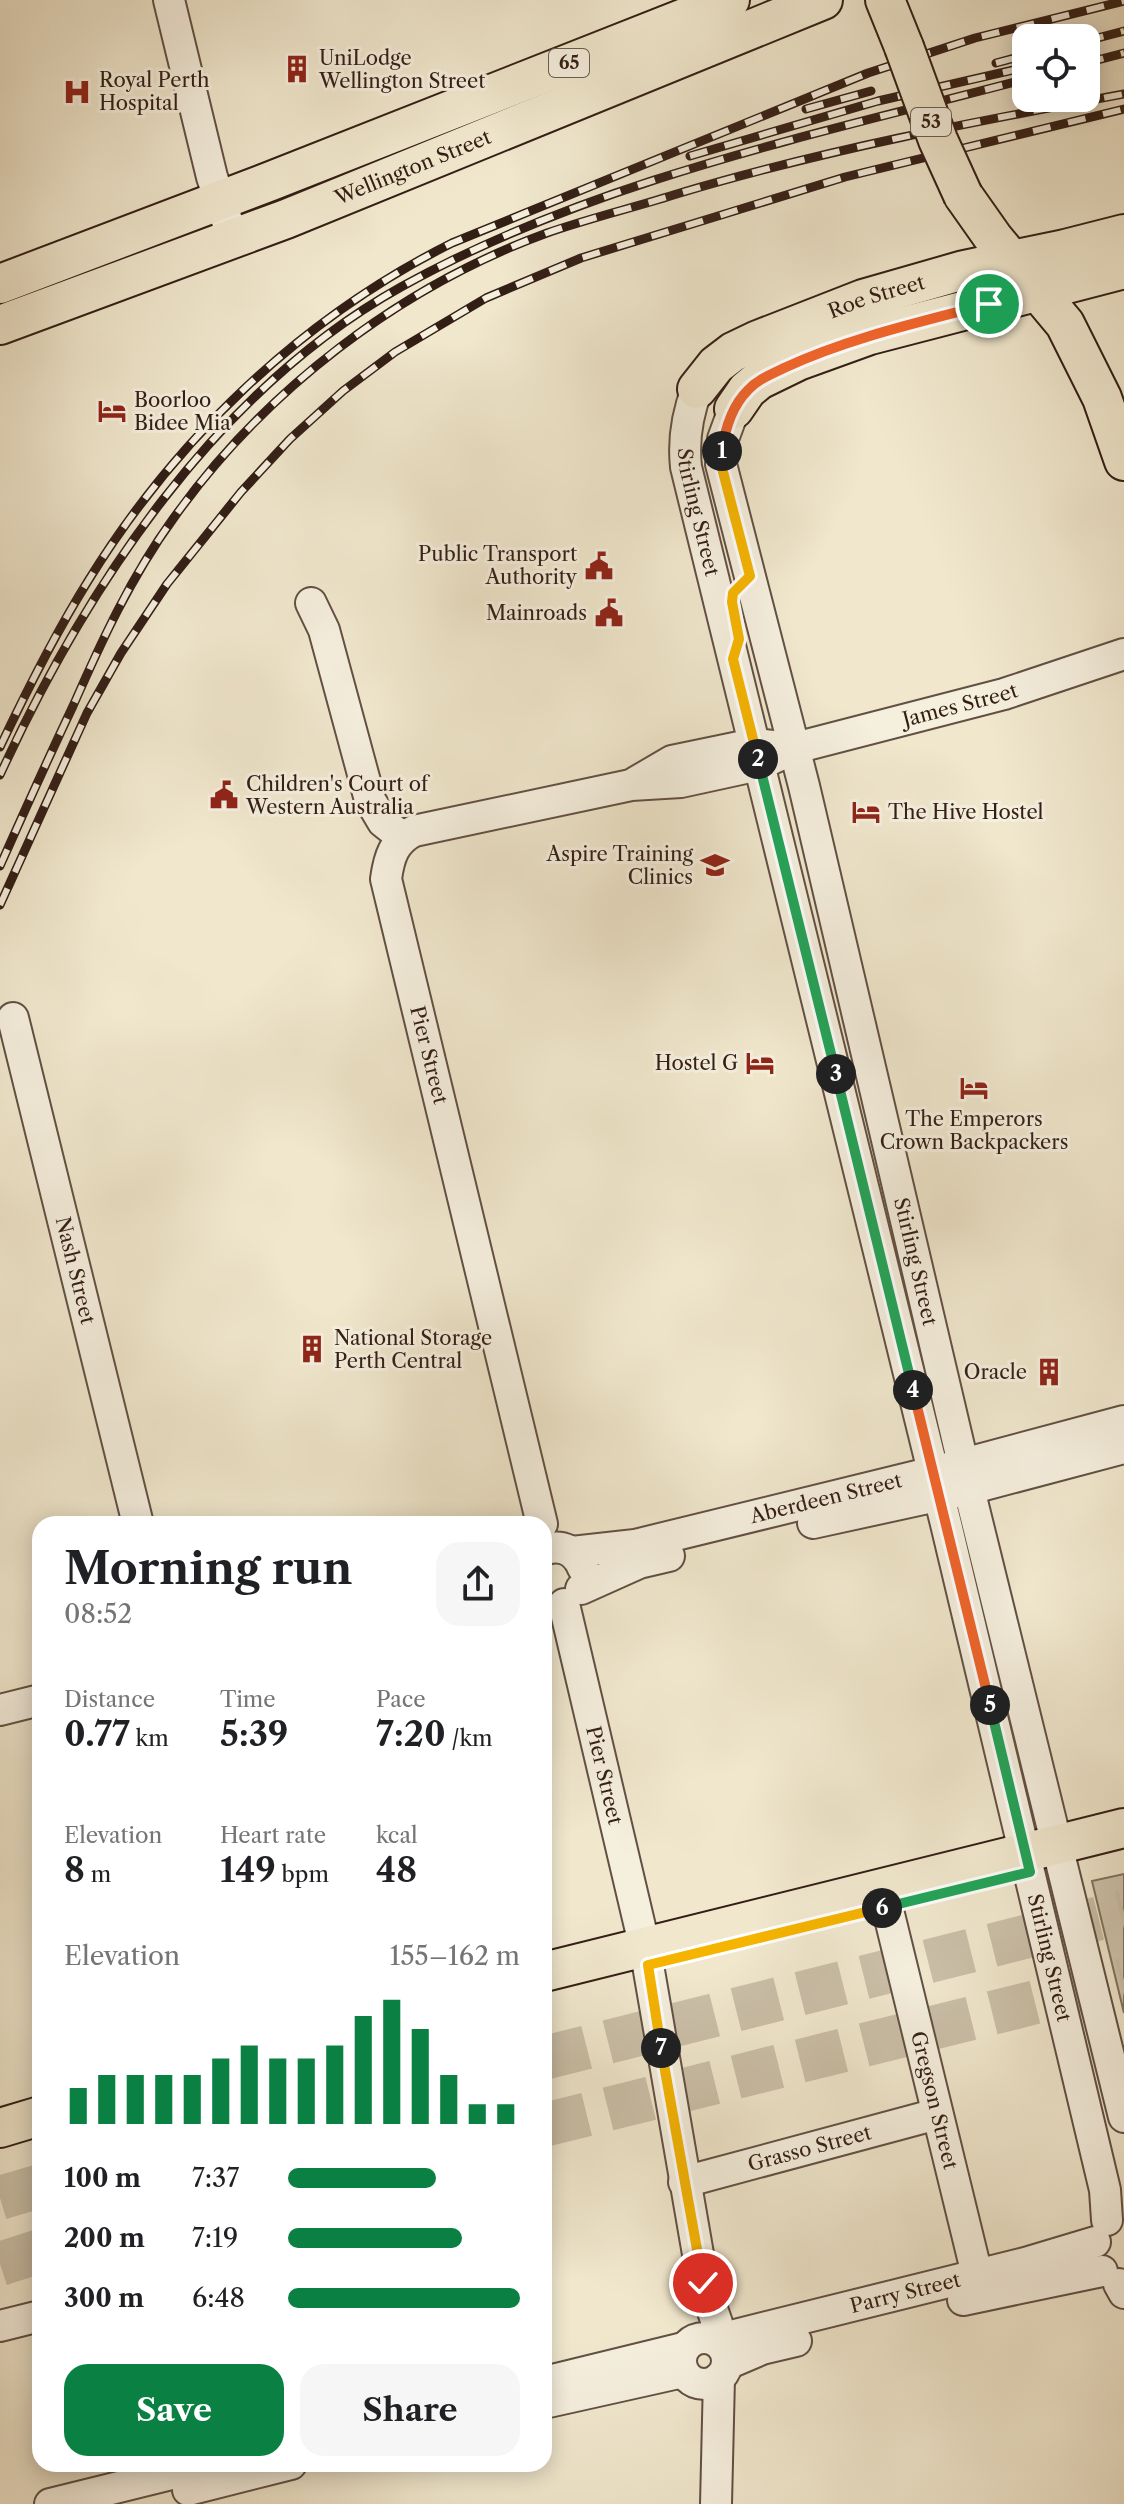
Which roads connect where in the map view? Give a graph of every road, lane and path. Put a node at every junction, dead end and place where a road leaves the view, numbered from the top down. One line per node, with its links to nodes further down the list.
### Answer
1 (169, 0): 5 (street)
2 (730, 0): 5 (main road, Wellington Street / 65)
3 (823, 0): 7 (main road, Wellington Street / 65)
4 (885, 0): 8 (main road, 53, bridge)
5 (219, 201): 7 (street); 10 (main road, Wellington Street / 65)
6 (1124, 234): 8 (main road, Roe Street)
7 (233, 238): 12 (main road, Wellington Street / 65)
8 (1012, 260): 11 (main road, 53); 13 (main road, Roe Street)
9 (1124, 269): 11 (main road, Roe Street)
10 (0, 284)
11 (1039, 291): 14 (main road, Roe Street); 15 (main road, 53)
12 (0, 325)
13 (697, 389): 19 (street, Stirling Street)
14 (734, 409): 16 (street, Stirling Street)
15 (1124, 461)
16 (750, 576): 19 (street); 20 (street, Stirling Street)
17 (311, 603): 22 (street)
18 (1124, 654): 20 (street, James Street)
19 (733, 659): 21 (street, Stirling Street)
20 (795, 748): 21 (street, James Street); 26 (street, Stirling Street)
21 (756, 754): 22 (street, James Street); 27 (street, Stirling Street)
22 (402, 837): 29 (street, Pier Street)
23 (13, 1018): 28 (street, Nash Street)
24 (1124, 1421): 26 (street, Aberdeen Street)
25 (1124, 1448): 26 (street, Aberdeen Street)
26 (966, 1476): 27 (street, Aberdeen Street); 37 (street, Stirling Street)
27 (936, 1484): 30 (street, Aberdeen Street); 32 (street, Aberdeen Street); 37 (street, Stirling Street)
28 (136, 1516)
29 (545, 1516)
30 (552, 1541)
31 (552, 1542): 32 (street, Pier Street)
32 (563, 1599): 39 (street, Pier Street)
33 (32, 1702): 34 (street)
34 (0, 1710)
35 (1124, 1828): 37 (main road)
36 (1124, 1847): 37 (main road)
37 (1043, 1859): 38 (main road); 39 (main road); 45 (street, Stirling Street); 49 (street, Stirling Street)
38 (887, 1906): 39 (main road); 44 (street, Gregson Street)
39 (646, 1956): 40 (main road); 41 (main road); 48 (street, Pier Street)
40 (552, 1971)
41 (552, 1987)
42 (32, 2093): 43 (main road)
43 (0, 2102)
44 (937, 2114): 48 (street, Grasso Street); 50 (street, Gregson Street)
45 (1124, 2117)
46 (32, 2118): 47 (main road)
47 (0, 2128)
48 (684, 2182): 53 (street, Pier Street)
49 (1114, 2258): 50 (street, Parry Street)
50 (980, 2284): 53 (street, Parry Street)
51 (32, 2318): 52 (street)
52 (0, 2326)
53 (704, 2358): 54 (street, Parry Street); 55 (street, Parry Street); 60 (street, Pier Street)
54 (552, 2381)
55 (552, 2401)
56 (258, 2472): 57 (street)
57 (224, 2483): 58 (street); 59 (street)
58 (50, 2504)
59 (132, 2504)
60 (716, 2504)

